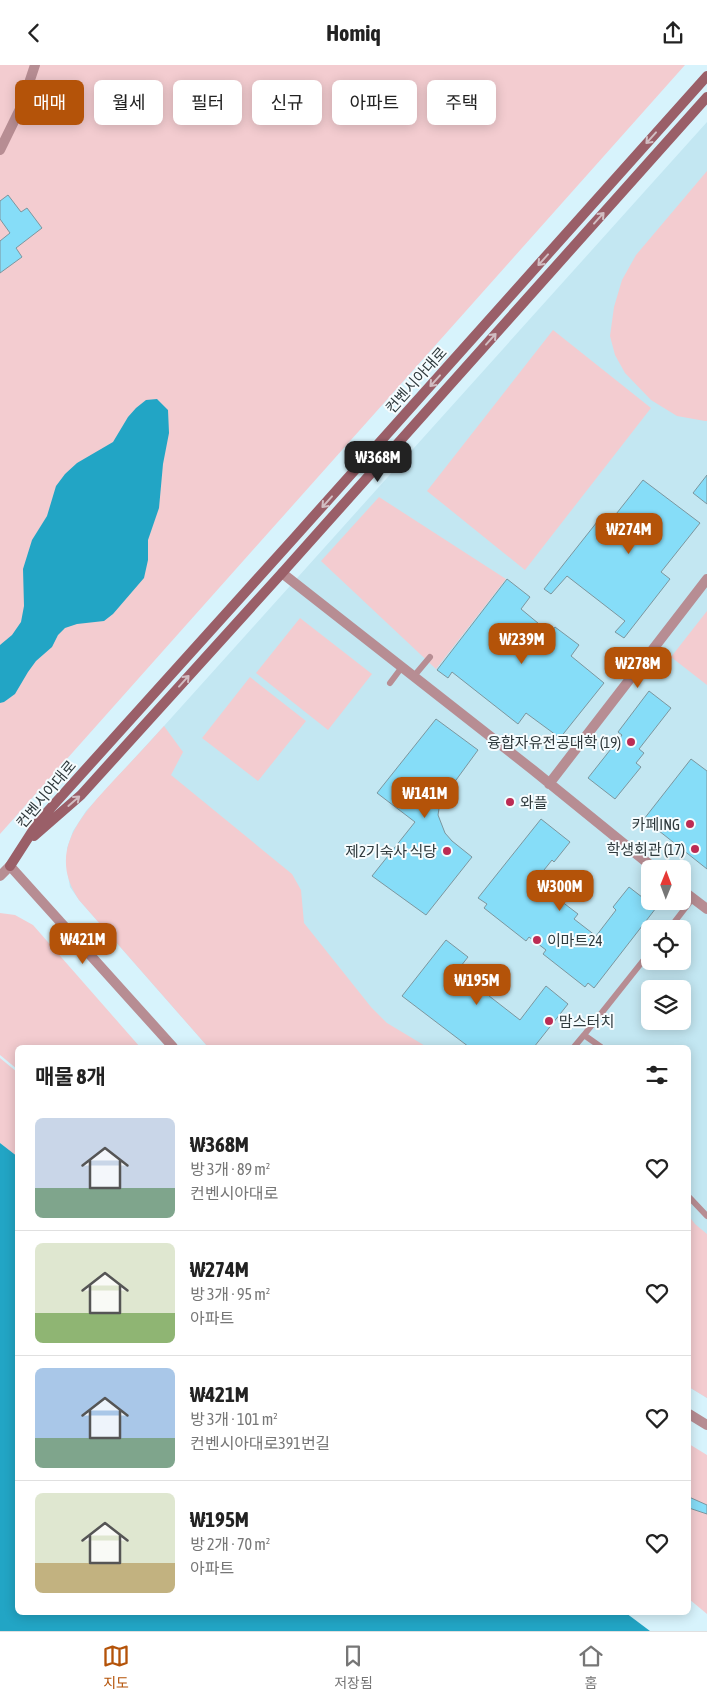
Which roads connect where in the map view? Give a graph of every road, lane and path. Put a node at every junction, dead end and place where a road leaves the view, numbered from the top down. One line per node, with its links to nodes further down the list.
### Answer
1 (35, 65): 4 (street)
2 (707, 76): 12 (main road, 컨벤시아대로, one-way to 12)
3 (707, 97): 5 (main road, 컨벤시아대로, one-way to 3)
4 (0, 150)
5 (282, 573): 8 (street); 12 (main road, 컨벤시아대로, one-way to 5)
6 (707, 579): 11 (street)
7 (430, 657): 9 (lane)
8 (402, 667): 9 (street); 10 (lane)
9 (414, 677): 11 (street)
10 (390, 683)
11 (549, 784): 13 (street)
12 (24, 845): 14 (main road)
13 (644, 860)
14 (10, 866): 15 (street); 21 (street)
15 (0, 876)
16 (699, 901): 17 (street); 18 (lane)
17 (707, 909)
18 (679, 920)
19 (641, 964): 20 (lane)
20 (584, 1035): 22 (lane); 23 (lane)
21 (171, 1045)
22 (576, 1045)
23 (598, 1045)
24 (691, 1199): 25 (lane)
25 (707, 1216)
26 (691, 1415): 27 (street)
27 (707, 1425)

